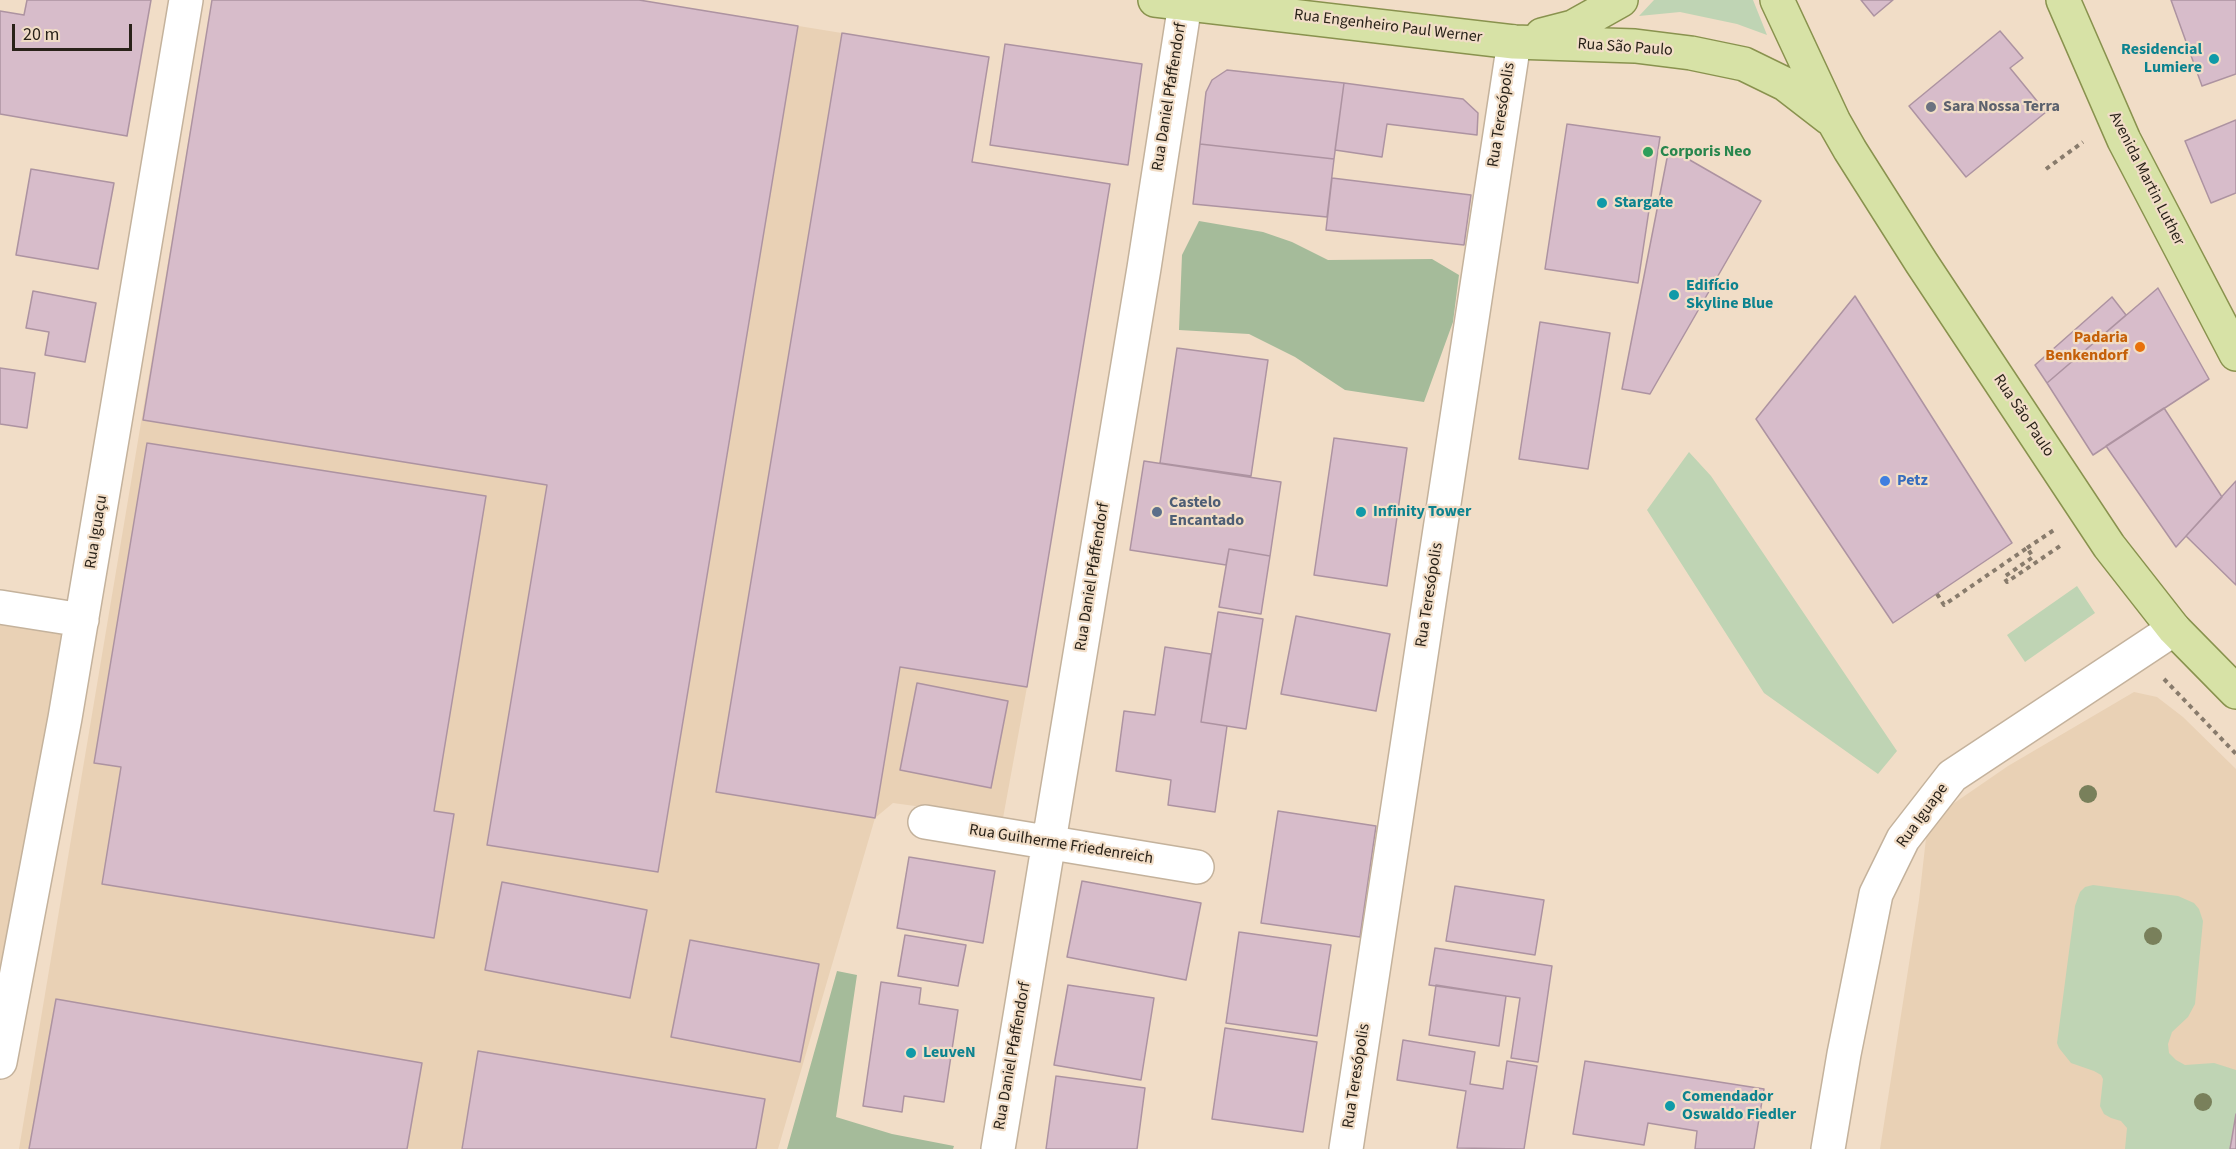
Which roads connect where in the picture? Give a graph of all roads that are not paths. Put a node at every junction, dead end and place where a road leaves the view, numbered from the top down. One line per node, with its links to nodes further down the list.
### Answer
1 (186, 0): 10 (street, Rua Iguaçu)
2 (1621, 0): 6 (main road, Rua São Paulo)
3 (1777, 0): 7 (main road, Rua São Paulo)
4 (2063, 0): 8 (main road, Avenida Martin Luther)
5 (1170, 2): 6 (main road, Rua Engenheiro Paul Werner); 14 (street, Rua Daniel Pfaffendorf)
6 (1514, 42): 7 (main road, Rua São Paulo); 18 (street, Rua Teresópolis)
7 (1834, 122): 11 (main road, Rua São Paulo)
8 (2236, 354)
9 (0, 607): 10 (street)
10 (82, 620): 16 (street, Rua Iguaçu)
11 (2174, 629): 12 (main road, Rua São Paulo); 19 (street, Rua Iguape)
12 (2236, 692)
13 (925, 822): 14 (street, Rua Guilherme Friedenreich)
14 (1049, 843): 15 (street, Rua Guilherme Friedenreich); 17 (street, Rua Daniel Pfaffendorf)
15 (1197, 867)
16 (0, 1062)
17 (998, 1149)
18 (1346, 1149)
19 (1828, 1149)

